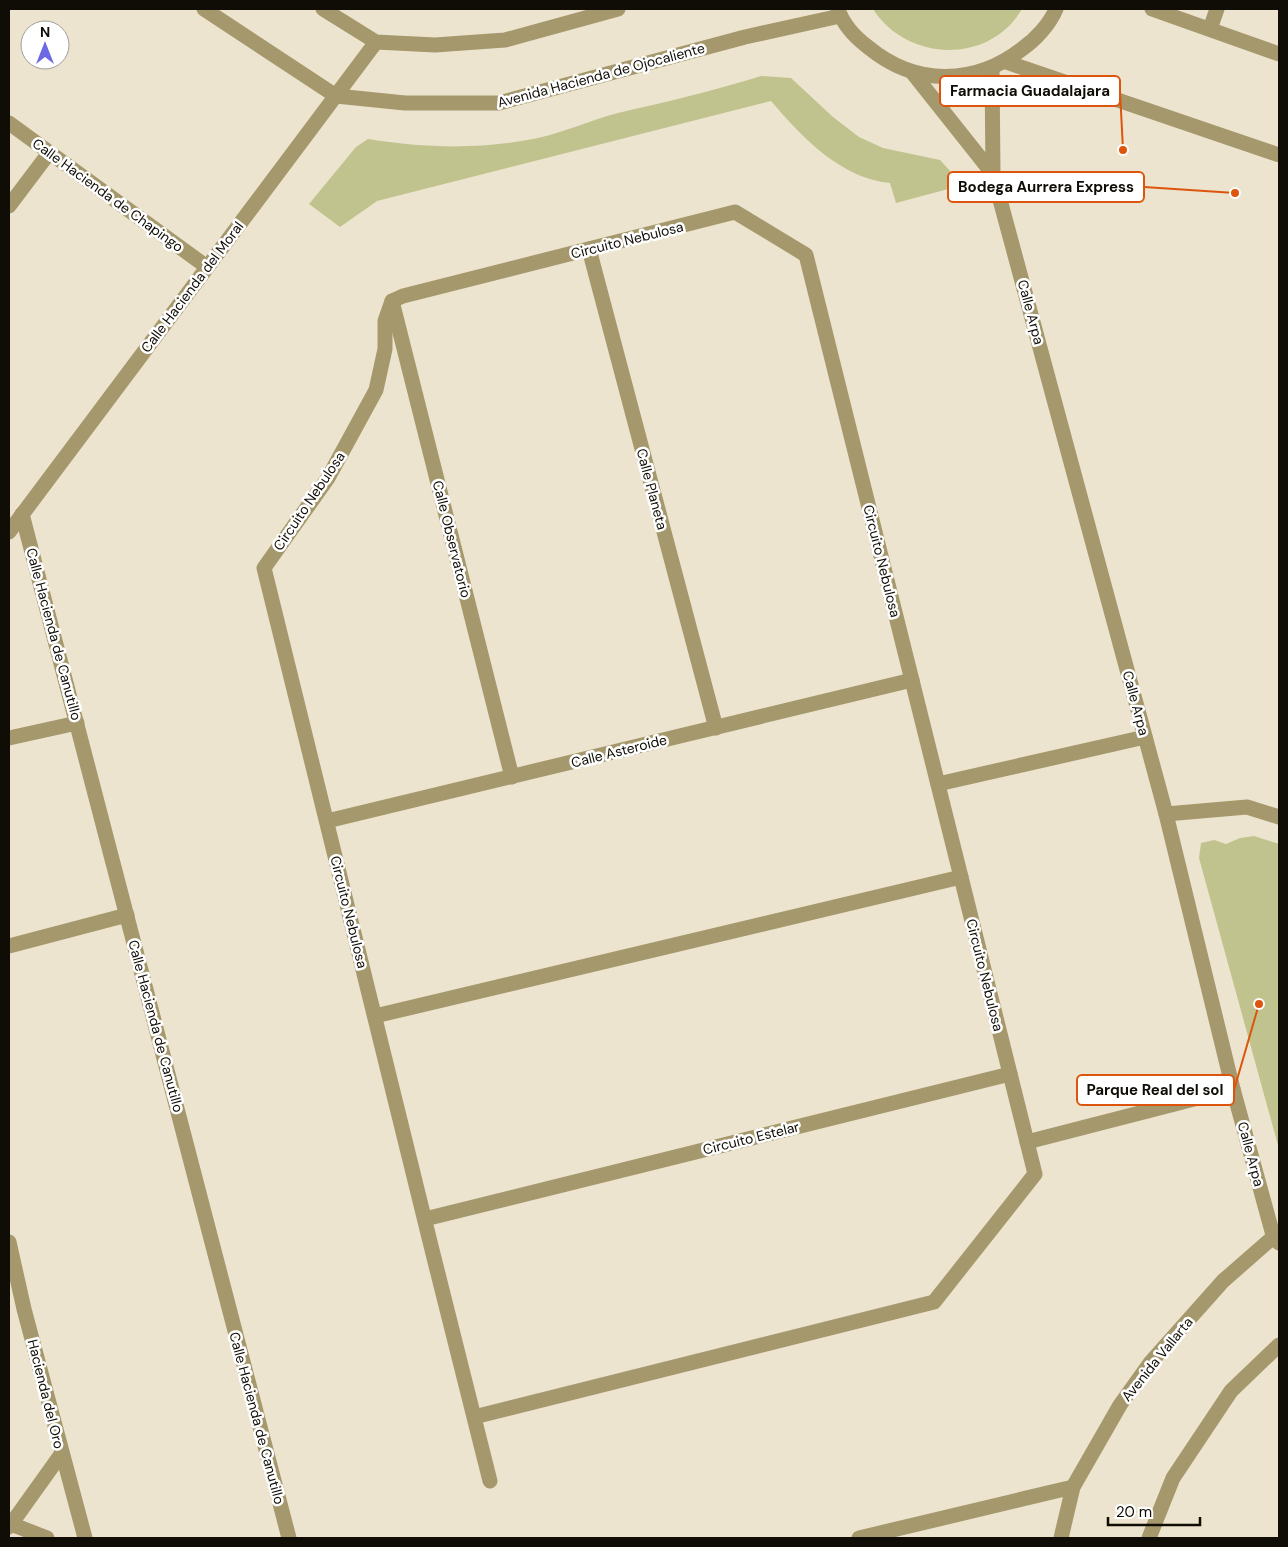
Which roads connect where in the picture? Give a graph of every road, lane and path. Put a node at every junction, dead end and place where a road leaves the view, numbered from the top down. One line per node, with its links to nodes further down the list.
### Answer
1 (204, 9): 13 (street, Avenida Hacienda de Ojocaliente)
2 (323, 9): 9 (street)
3 (618, 9): 9 (street)
4 (1056, 9): 11 (street)
5 (1152, 9): 8 (street)
6 (1216, 9): 8 (street)
7 (839, 12): 12 (street); 13 (street, Avenida Hacienda de Ojocaliente)
8 (1210, 29): 10 (street)
9 (376, 42): 13 (street, Calle Hacienda del Moral)
10 (1279, 54)
11 (999, 65): 12 (street); 16 (street); 17 (street, Calle Arpa)
12 (912, 72): 17 (street, Calle Arpa)
13 (336, 96): 20 (street, Calle Hacienda del Moral)
14 (9, 123): 15 (street, Calle Hacienda de Chapingo)
15 (50, 153): 18 (street); 20 (street, Calle Hacienda de Chapingo)
16 (1279, 155)
17 (993, 174): 27 (street, Calle Arpa)
18 (9, 206)
19 (588, 250): 21 (street, Circuito Nebulosa); 24 (street, Circuito Nebulosa); 26 (street, Calle Planeta)
20 (207, 267): 22 (street, Calle Hacienda del Moral)
21 (392, 301): 29 (street, Calle Observatorio); 33 (street, Circuito Nebulosa)
22 (22, 514): 23 (street, Calle Hacienda del Moral); 25 (street, Calle Hacienda de Canutillo)
23 (9, 532)
24 (912, 680): 26 (street, Calle Asteroide); 30 (street, Circuito Nebulosa)
25 (77, 723): 28 (street); 35 (street, Calle Hacienda de Canutillo)
26 (716, 728): 29 (street, Calle Asteroide)
27 (1145, 737): 30 (street); 31 (street, Calle Arpa)
28 (9, 738)
29 (512, 777): 33 (street, Calle Asteroide)
30 (938, 784): 34 (street, Circuito Nebulosa)
31 (1166, 814): 32 (street); 39 (street, Calle Arpa)
32 (1279, 817)
33 (327, 821): 37 (street, Circuito Nebulosa)
34 (961, 877): 37 (street); 38 (street, Circuito Nebulosa)
35 (127, 915): 36 (street); 54 (street, Calle Hacienda de Canutillo)
36 (9, 946)
37 (375, 1016): 41 (street)
38 (1010, 1074): 40 (street); 41 (street, Circuito Estelar)
39 (1233, 1089): 40 (street); 42 (street, Calle Arpa)
40 (1027, 1142): 47 (street)
41 (425, 1219): 47 (street)
42 (1277, 1236): 50 (street, Avenida Vallarta)
43 (9, 1242): 45 (street, Hacienda del Oro)
44 (9, 1305): 45 (street)
45 (24, 1309): 48 (street, Hacienda del Oro)
46 (1279, 1345): 57 (street)
47 (474, 1417): 49 (street)
48 (62, 1453): 51 (street, Hacienda del Oro); 53 (street)
49 (490, 1481)
50 (1073, 1487): 55 (street); 56 (street, Avenida Vallarta)
51 (10, 1526): 52 (street, Hacienda del Oro)
52 (48, 1538)
53 (85, 1538)
54 (289, 1538)
55 (859, 1538)
56 (1061, 1538)
57 (1149, 1538)

